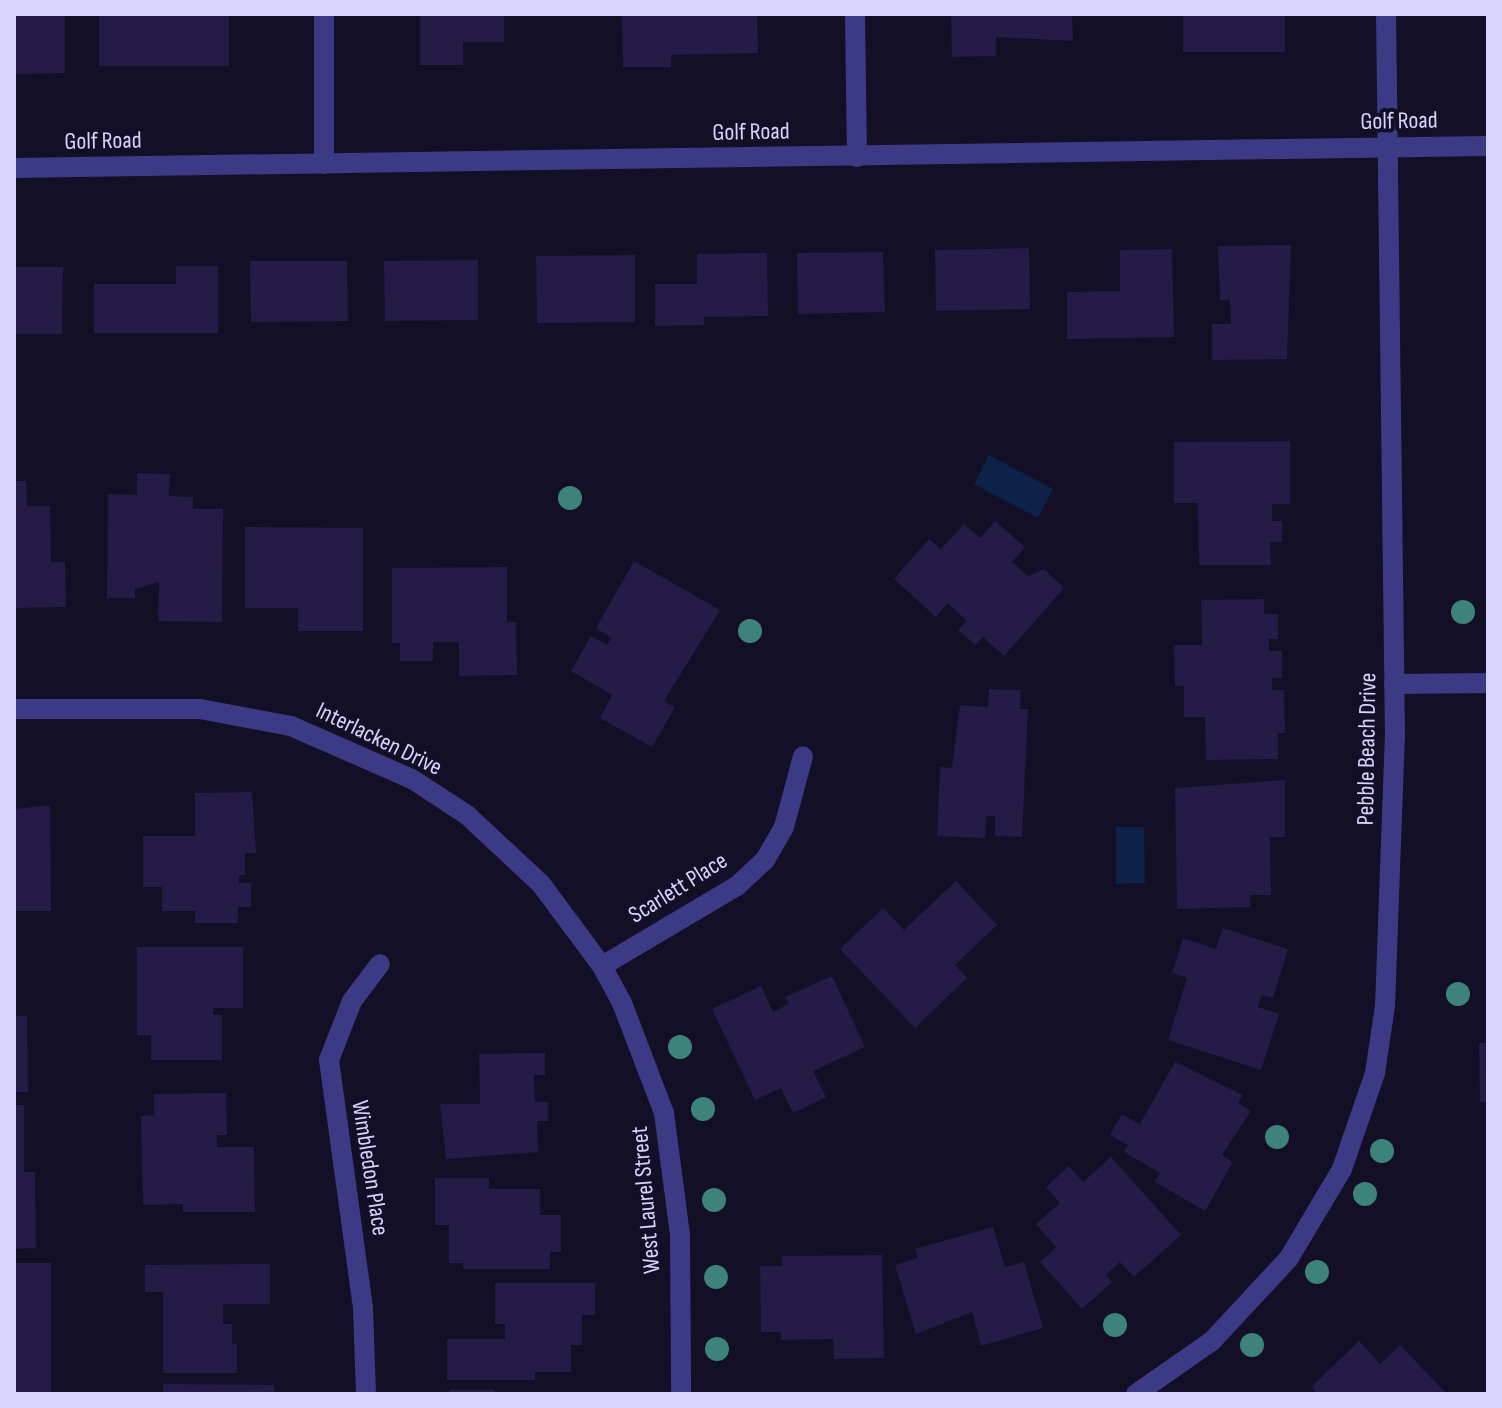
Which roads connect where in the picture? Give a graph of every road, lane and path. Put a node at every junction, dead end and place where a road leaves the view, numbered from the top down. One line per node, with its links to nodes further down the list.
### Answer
1 (324, 14): 7 (street)
2 (855, 14): 6 (street)
3 (1386, 14): 5 (street, Pebble Beach Drive)
4 (1488, 146): 5 (street, Golf Road)
5 (1387, 147): 6 (street, Golf Road); 10 (street, Pebble Beach Drive)
6 (857, 157): 7 (street, Golf Road)
7 (324, 164): 8 (street, Golf Road)
8 (14, 168)
9 (1488, 683): 10 (street)
10 (1394, 684): 15 (street, Pebble Beach Drive)
11 (14, 709): 14 (street, Interlacken Drive)
12 (803, 756): 14 (street, Scarlett Place)
13 (380, 964): 16 (street, Wimbledon Place)
14 (602, 966): 17 (street, West Laurel Street)
15 (1140, 1393)
16 (366, 1394)
17 (681, 1394)

